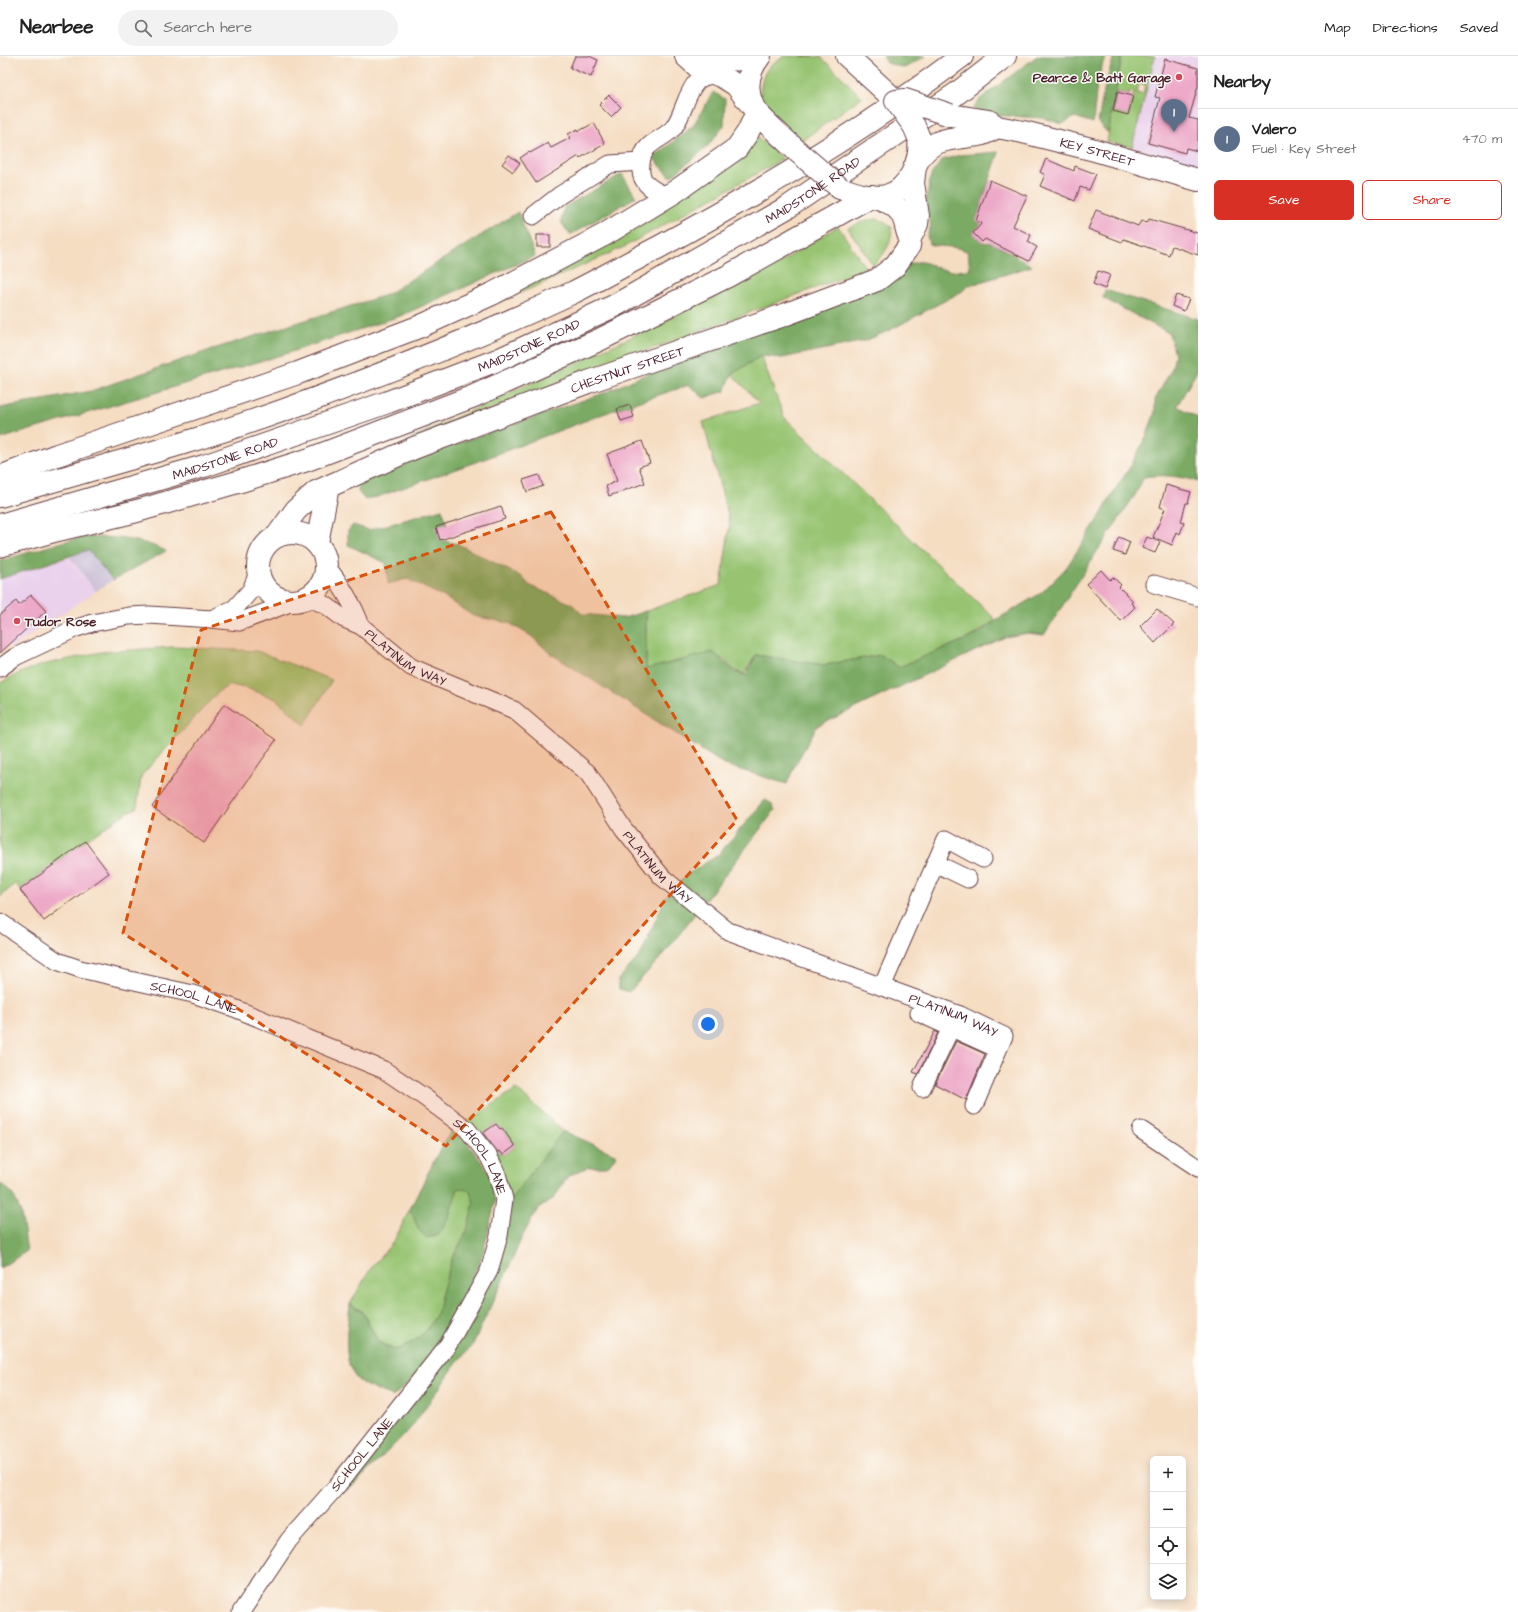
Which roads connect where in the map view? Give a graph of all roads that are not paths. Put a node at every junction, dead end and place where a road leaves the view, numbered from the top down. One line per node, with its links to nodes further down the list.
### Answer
1 (686, 56): 8 (main road)
2 (710, 56): 3 (main road)
3 (756, 56)
4 (760, 56): 10 (main road)
5 (962, 56): 21 (main road, MAIDSTONE ROAD)
6 (1005, 56): 22 (main road, MAIDSTONE ROAD)
7 (851, 58): 9 (main road)
8 (723, 77): 10 (main road); 12 (street)
9 (891, 97): 11 (main road, KEY STREET, bridge); 13 (main road, CHESTNUT STREET, bridge)
10 (755, 109): 15 (main road); 16 (main road, bridge)
11 (997, 127): 13 (main road); 14 (main road, KEY STREET)
12 (641, 162): 15 (street); 17 (street)
13 (916, 164): 16 (main road); 18 (main road, CHESTNUT STREET)
14 (1198, 180)
15 (676, 191): 19 (main road)
16 (877, 196): 18 (main road); 25 (main road)
17 (533, 216)
18 (910, 238): 20 (main road, CHESTNUT STREET)
19 (0, 477)
20 (328, 487): 23 (main road, CHESTNUT STREET); 24 (main road)
21 (0, 496)
22 (0, 525)
23 (276, 536): 24 (main road); 27 (main road)
24 (317, 543): 26 (main road)
25 (0, 546)
26 (326, 566): 30 (main road); 32 (street, PLATINUM WAY)
27 (258, 573): 30 (main road); 31 (street)
28 (1154, 584): 29 (street)
29 (1198, 597)
30 (303, 599): 31 (street); 32 (street, PLATINUM WAY)
31 (212, 619): 33 (street)
32 (361, 626): 38 (street, PLATINUM WAY)
33 (0, 668)
34 (983, 859): 35 (street)
35 (935, 863): 36 (street); 38 (street)
36 (968, 878)
37 (0, 922): 46 (street, SCHOOL LANE)
38 (882, 987): 40 (street, PLATINUM WAY)
39 (919, 1013): 40 (street)
40 (956, 1021): 41 (street); 42 (street); 43 (street, PLATINUM WAY)
41 (989, 1045)
42 (922, 1088)
43 (974, 1106)
44 (1141, 1130): 45 (street)
45 (1198, 1168)
46 (241, 1612)

